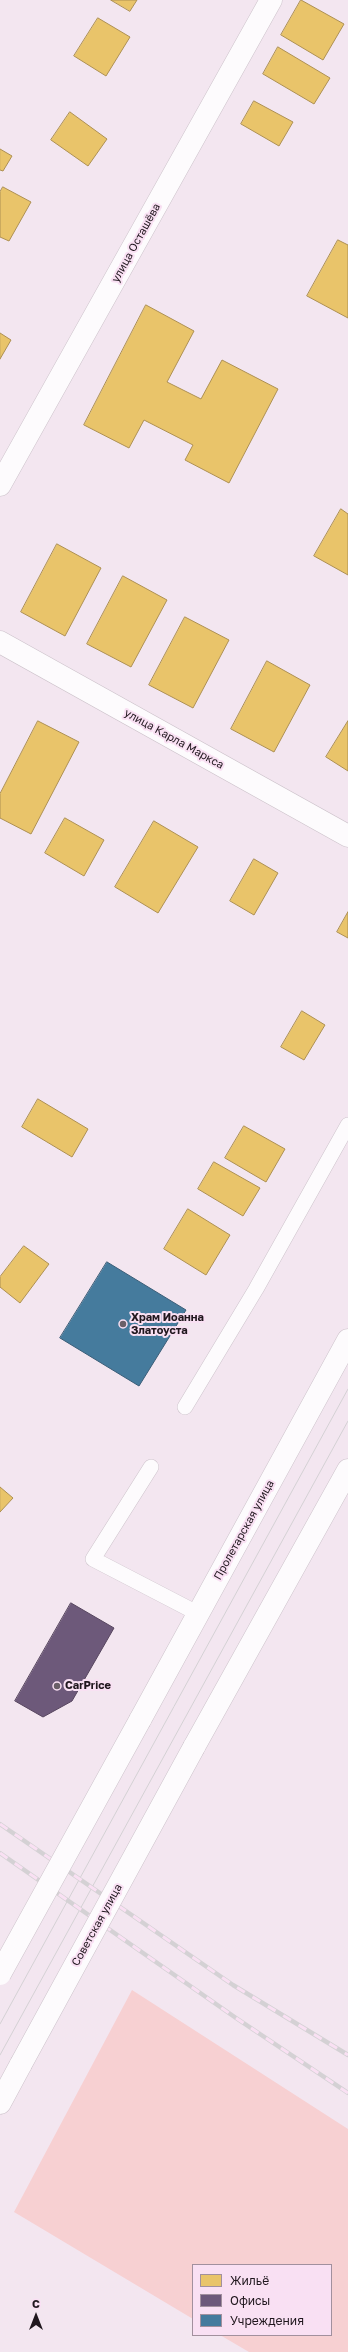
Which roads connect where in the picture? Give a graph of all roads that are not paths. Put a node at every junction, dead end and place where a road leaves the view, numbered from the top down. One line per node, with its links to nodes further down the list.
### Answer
1 (271, 0): 2 (main road, улица Осташёва)
2 (0, 485)
3 (0, 642): 4 (main road, улица Карла Маркса)
4 (348, 836)
5 (348, 1125): 7 (lane)
6 (348, 1340): 10 (main road, Пролетарская улица)
7 (185, 1407)
8 (151, 1467): 10 (lane)
9 (348, 1470): 12 (main road, Советская улица, bridge)
10 (199, 1614): 11 (main road, Пролетарская улица, bridge)
11 (0, 1974)
12 (0, 2103)

